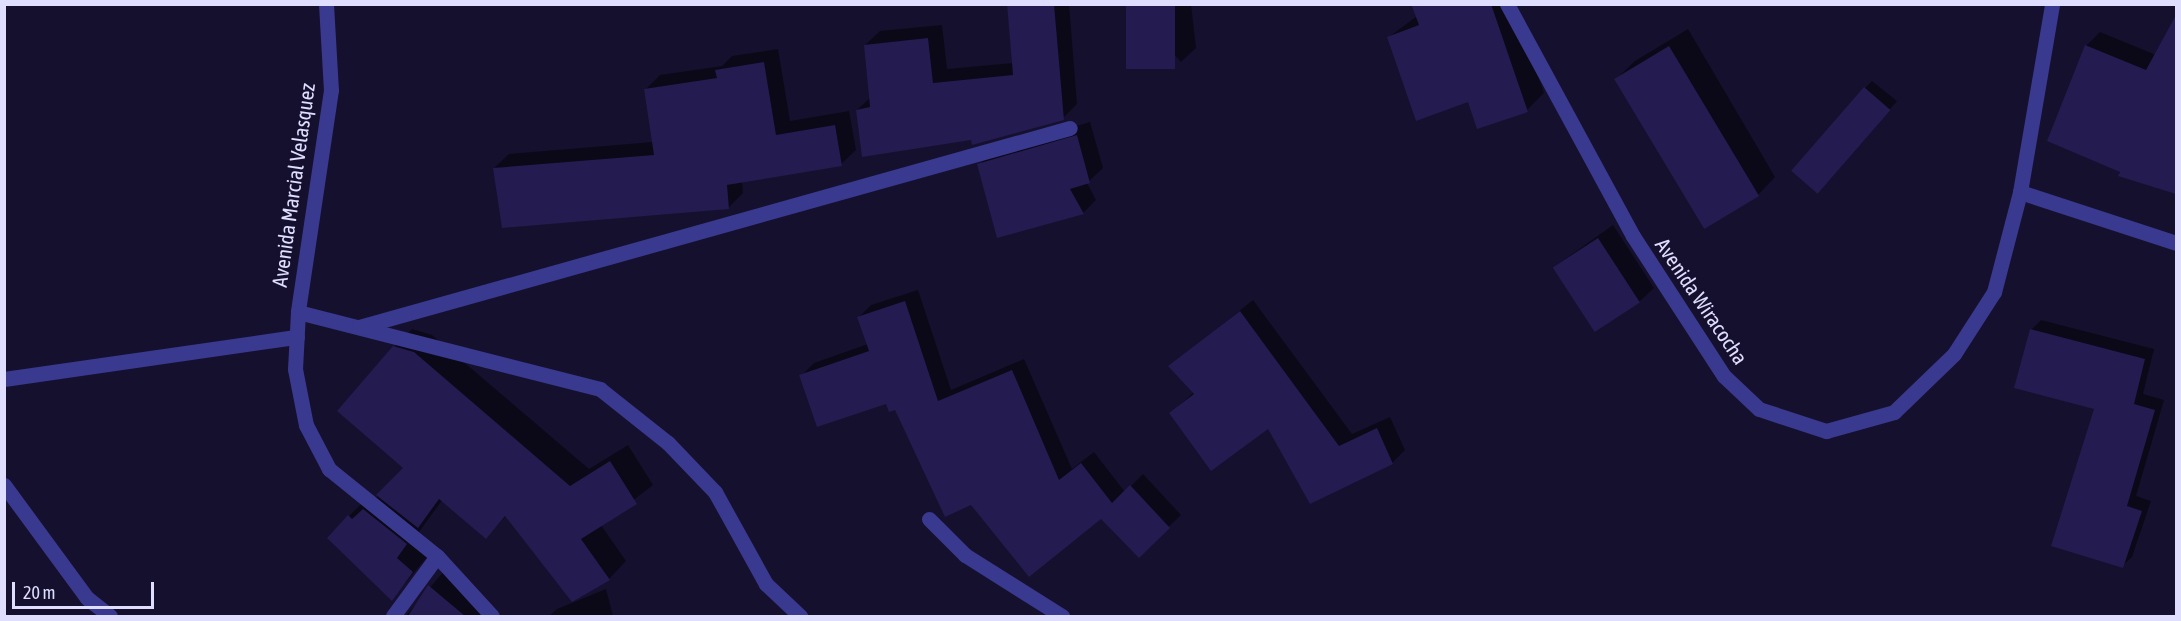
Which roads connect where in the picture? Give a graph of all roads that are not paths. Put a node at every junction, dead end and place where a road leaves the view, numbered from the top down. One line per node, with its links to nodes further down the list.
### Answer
1 (326, 4): 7 (street, Avenida Marcial Velasquez)
2 (1507, 4): 5 (street, Avenida Wiracocha)
3 (2052, 4): 5 (street, Avenida Wiracocha)
4 (1070, 128): 8 (street)
5 (2020, 192): 6 (street)
6 (2176, 243)
7 (298, 312): 8 (street); 9 (street, Avenida Marcial Velasquez)
8 (359, 327): 17 (street)
9 (297, 337): 10 (street); 13 (street, Avenida Marcial Velasquez)
10 (4, 379)
11 (4, 485): 14 (street)
12 (929, 519): 18 (street)
13 (437, 556): 15 (street); 16 (street, Avenida Marcial Velasquez)
14 (110, 616)
15 (393, 616)
16 (492, 616)
17 (800, 616)
18 (1062, 616)

